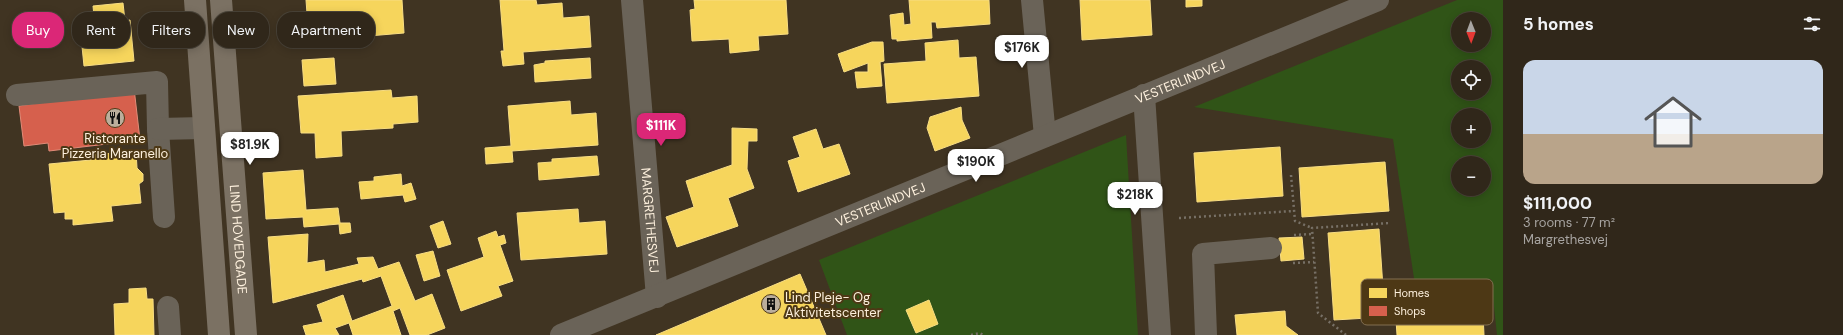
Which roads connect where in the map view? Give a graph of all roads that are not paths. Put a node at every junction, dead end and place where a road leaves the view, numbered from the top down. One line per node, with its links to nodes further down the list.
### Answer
1 (195, 0): 8 (main road, LIND HOVEDGADE)
2 (221, 0): 17 (main road, LIND HOVEDGADE)
3 (632, 0): 13 (street, MARGRETHESVEJ)
4 (1032, 0): 10 (street)
5 (1378, 0): 7 (street, VESTERLINDVEJ)
6 (17, 95): 9 (street)
7 (1144, 95): 10 (street, VESTERLINDVEJ); 19 (street)
8 (204, 128): 9 (street); 16 (main road, LIND HOVEDGADE)
9 (158, 129): 11 (street)
10 (1045, 136): 13 (street, VESTERLINDVEJ)
11 (164, 218)
12 (1271, 248): 20 (street)
13 (657, 297): 18 (street, VESTERLINDVEJ)
14 (168, 307): 15 (street)
15 (170, 335)
16 (219, 335)
17 (246, 335)
18 (561, 335)
19 (1160, 335)
20 (1206, 335)

